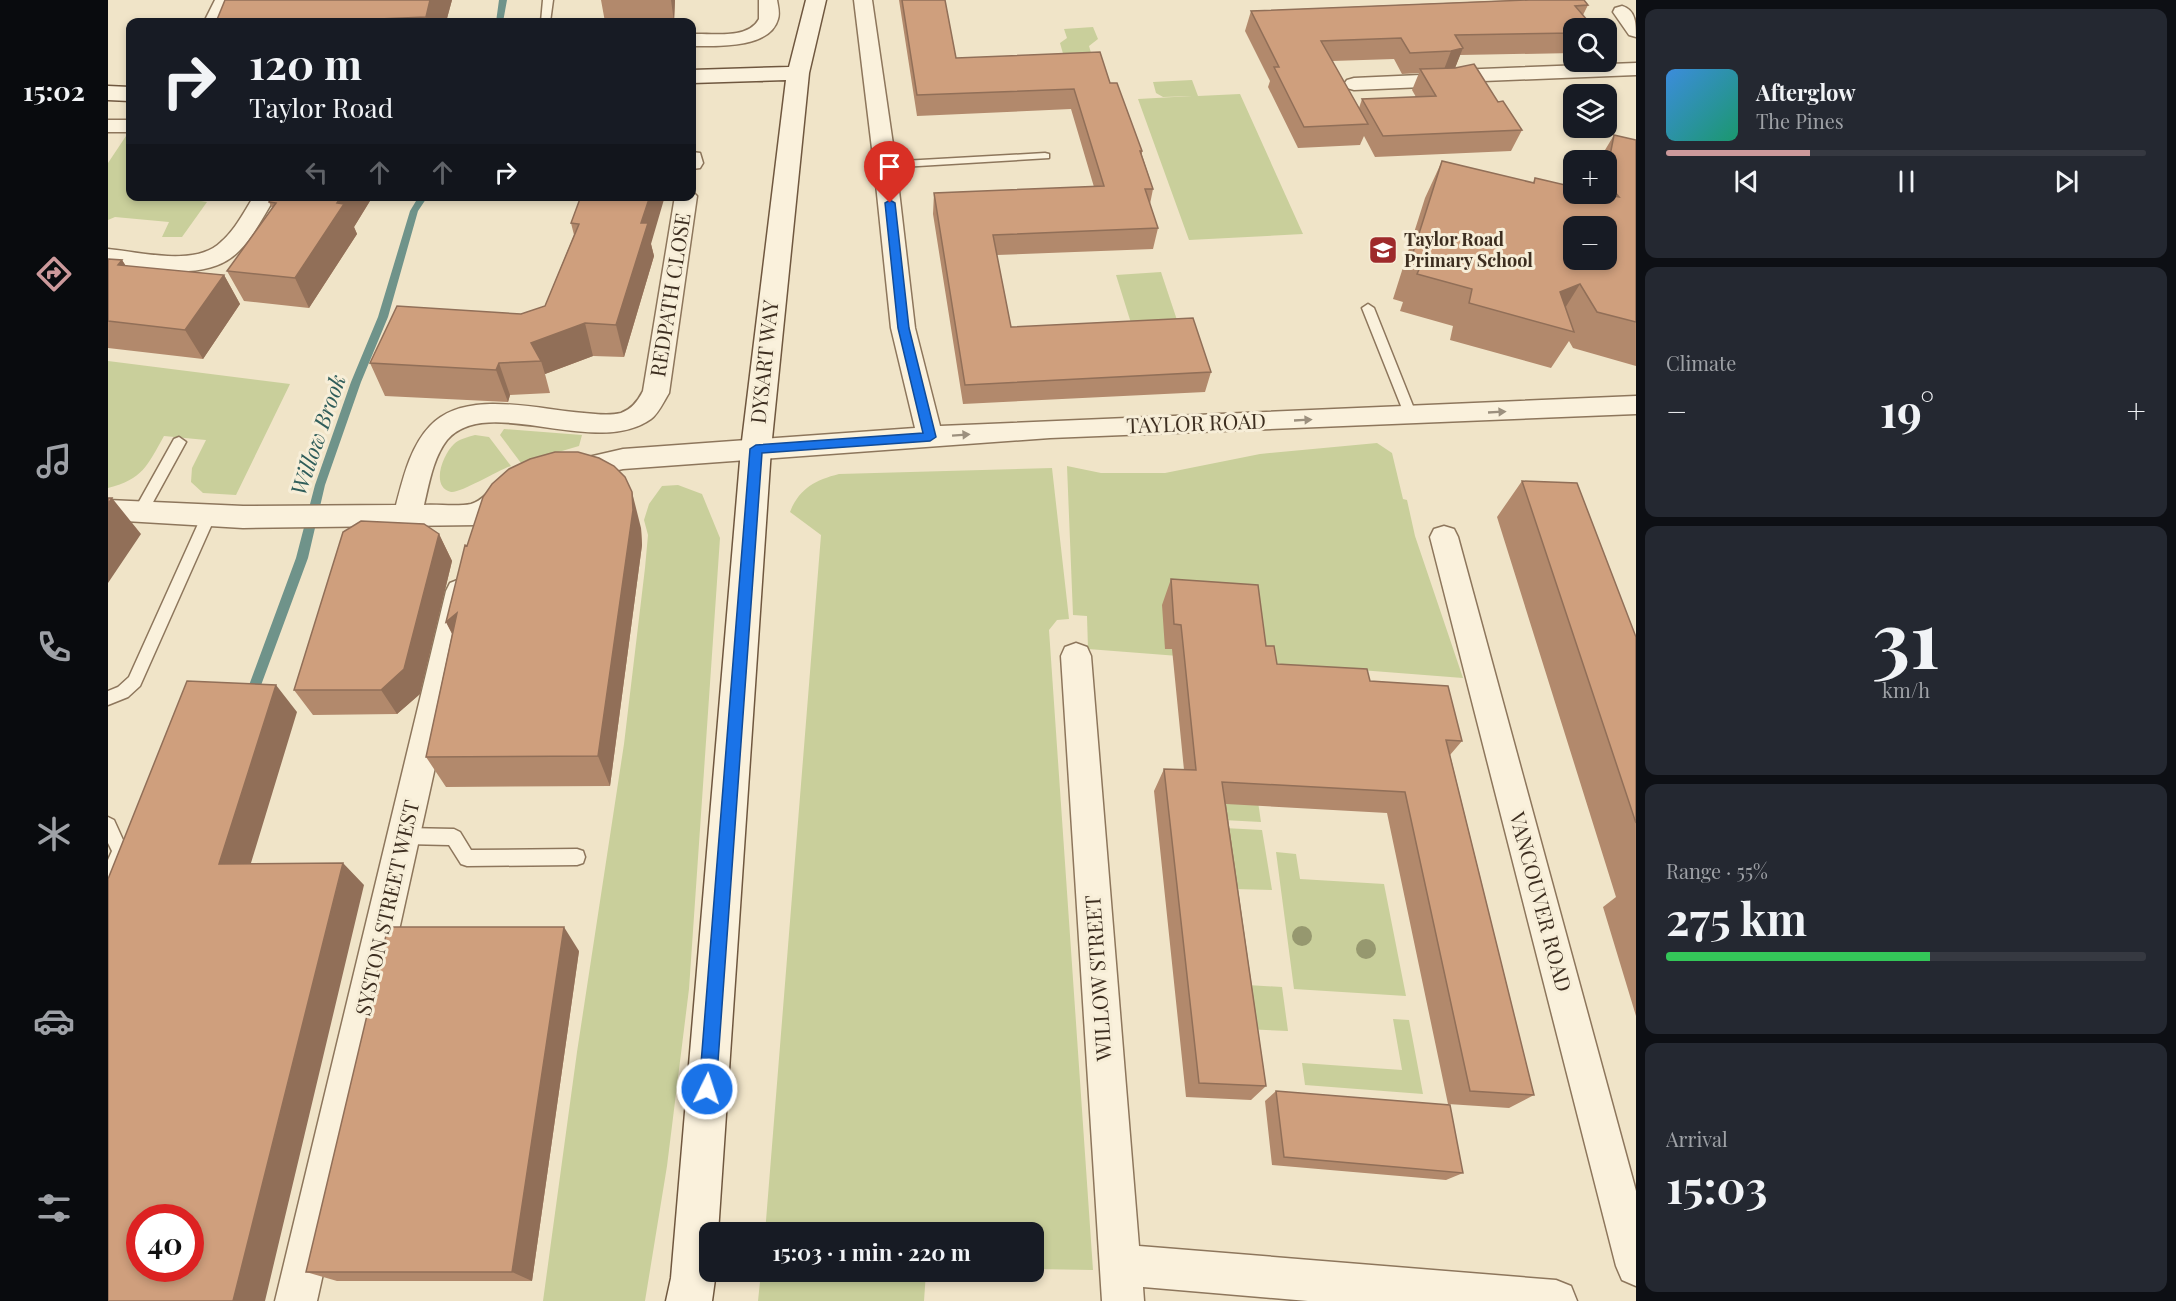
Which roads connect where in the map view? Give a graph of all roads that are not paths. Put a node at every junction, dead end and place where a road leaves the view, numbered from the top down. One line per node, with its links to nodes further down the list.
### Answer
1 (224, 0): 7 (street)
2 (548, 0): 8 (lane)
3 (768, 0): 10 (street)
4 (816, 0): 12 (street, DYSART WAY)
5 (863, 0): 20 (street)
6 (1622, 12): 9 (street)
7 (215, 18)
8 (546, 18)
9 (1636, 31)
10 (696, 40)
11 (1636, 69): 14 (street)
12 (798, 73): 13 (street); 29 (street, DYSART WAY)
13 (696, 76)
14 (1354, 84)
15 (108, 93): 16 (street)
16 (126, 94)
17 (108, 126): 18 (street)
18 (126, 126)
19 (1045, 156): 20 (lane)
20 (885, 165): 27 (street)
21 (262, 201): 23 (street)
22 (685, 201): 34 (street, REDPATH CLOSE)
23 (108, 256)
24 (1368, 308): 26 (lane)
25 (1636, 405): 26 (street, TAYLOR ROAD, one-way to 25)
26 (1411, 416): 27 (street, TAYLOR ROAD, one-way to 26)
27 (930, 437): 29 (street, TAYLOR ROAD)
28 (179, 442): 31 (lane)
29 (756, 449): 32 (street, TAYLOR ROAD); 45 (street, DYSART WAY)
30 (108, 510): 31 (street)
31 (141, 511): 33 (street)
32 (479, 514): 34 (street); 39 (street, SYSTON STREET WEST)
33 (209, 515): 34 (street); 37 (lane)
34 (407, 515)
35 (1444, 537): 42 (street, VANCOUVER ROAD)
36 (1076, 656): 43 (street, WILLOW STREET)
37 (108, 698)
38 (108, 825): 41 (lane)
39 (405, 836): 40 (lane); 44 (street, SYSTON STREET WEST)
40 (577, 857)
41 (108, 881)
42 (1636, 1266)
43 (1122, 1283): 46 (street)
44 (296, 1301)
45 (688, 1301)
46 (1556, 1301)

